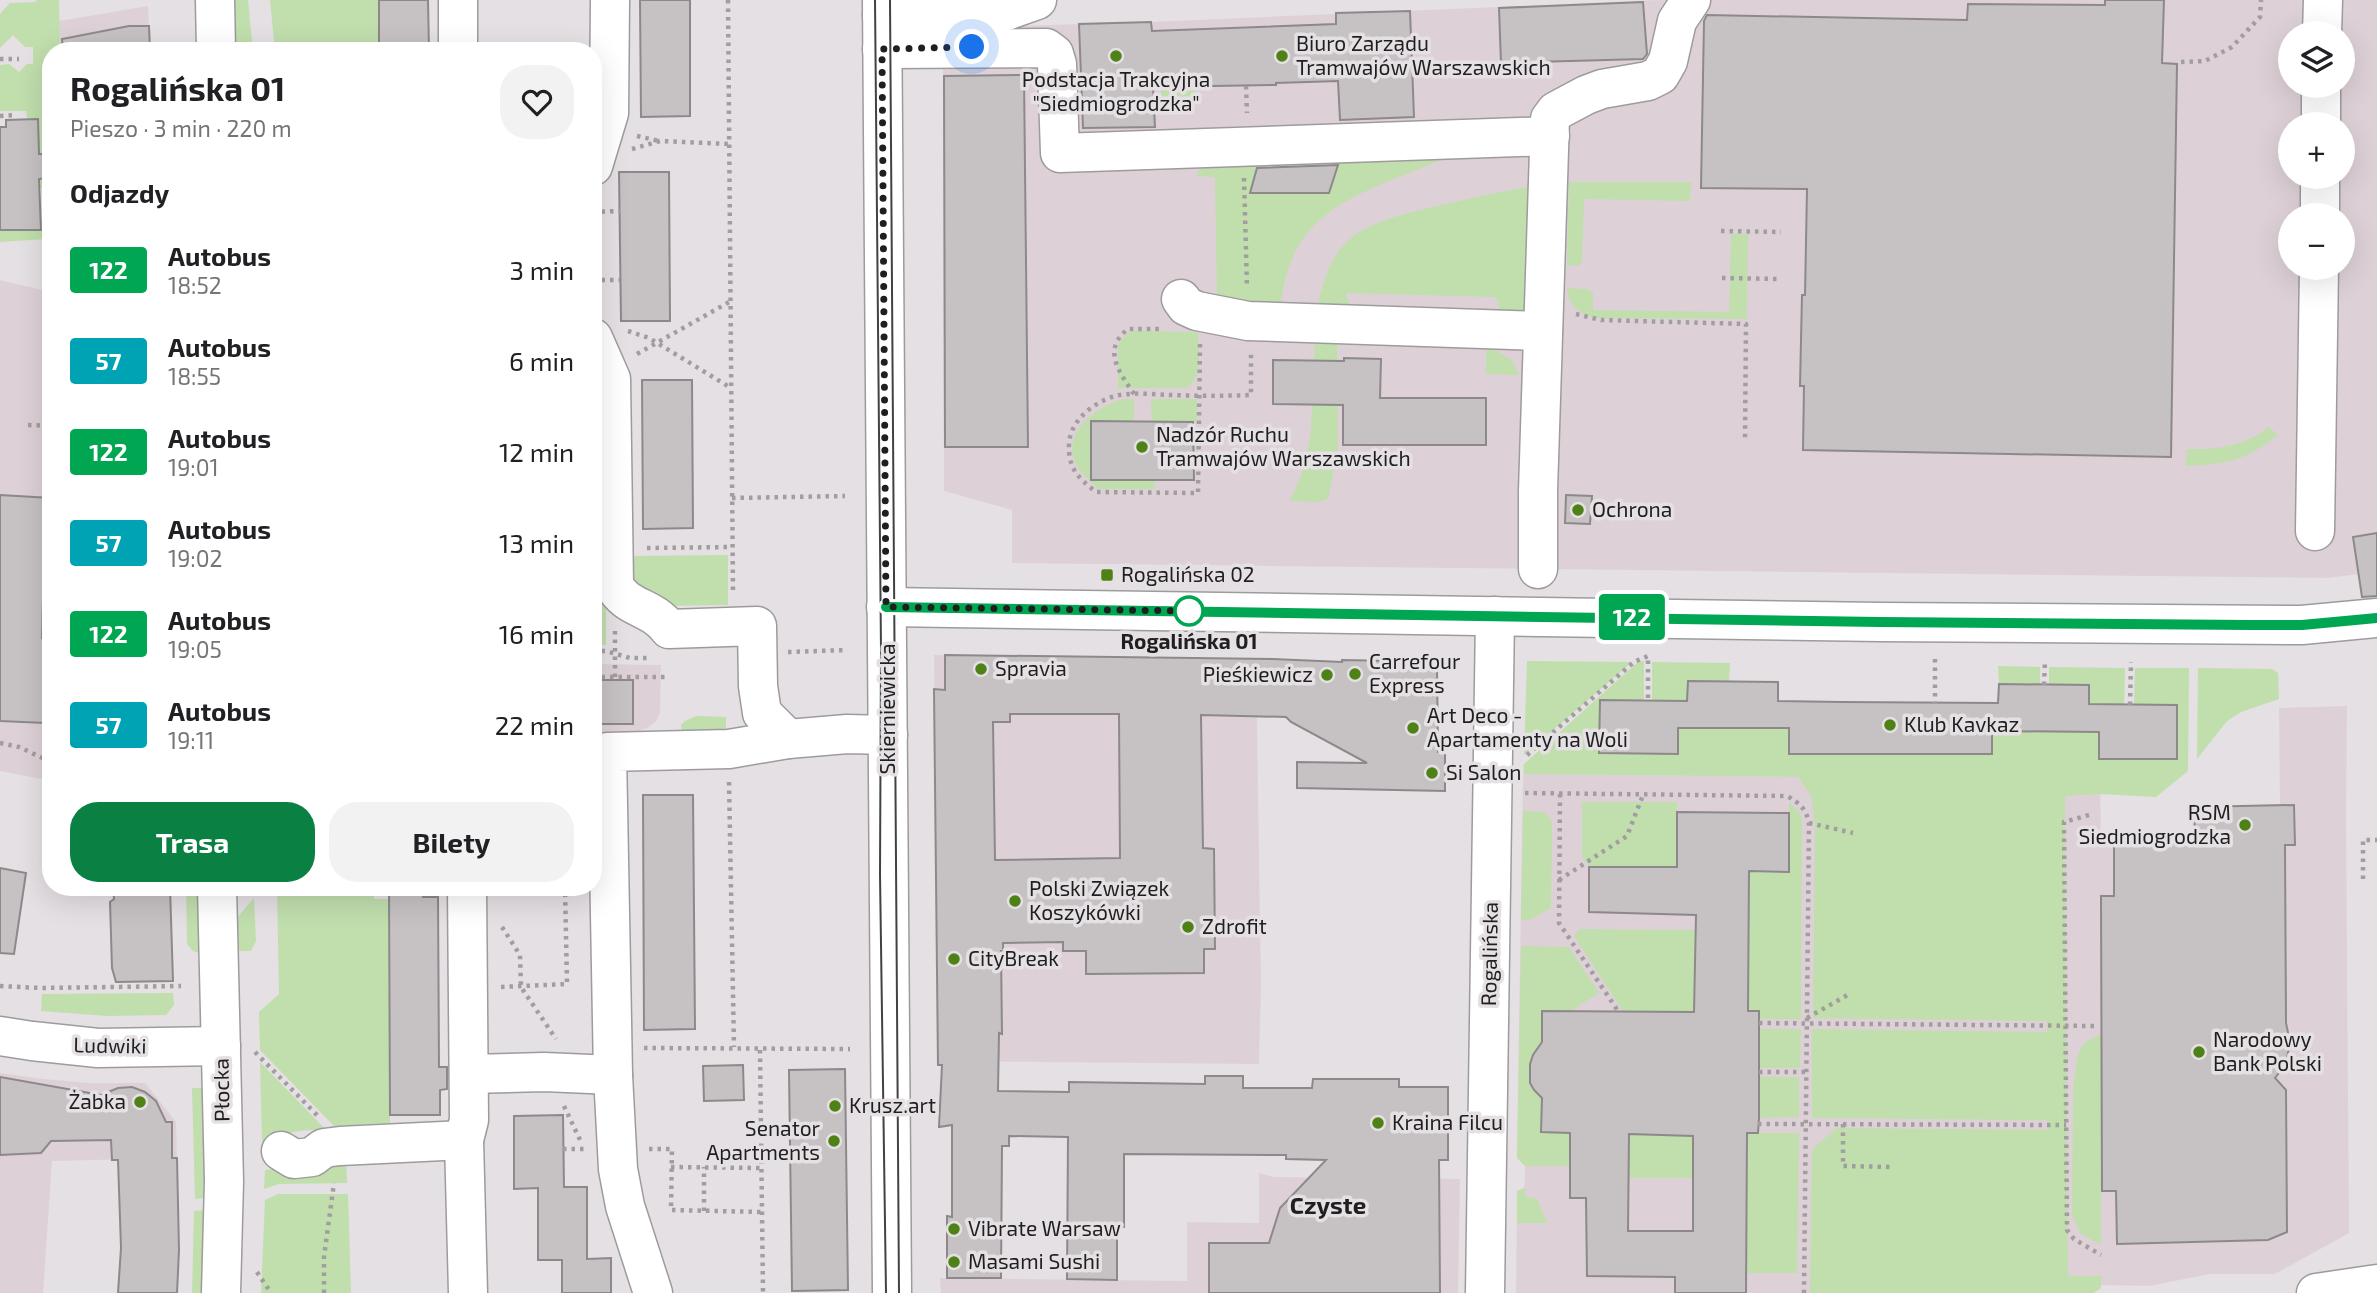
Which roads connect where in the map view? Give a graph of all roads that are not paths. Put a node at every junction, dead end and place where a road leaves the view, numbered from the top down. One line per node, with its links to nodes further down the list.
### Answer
1 (215, 0): 9 (street)
2 (458, 0): 10 (street)
3 (610, 0): 11 (street)
4 (1037, 0): 7 (street)
5 (1691, 0): 12 (street)
6 (2323, 0): 8 (street)
7 (882, 21): 12 (street); 19 (street, Skierniewicka)
8 (2322, 21)
9 (216, 42)
10 (472, 42)
11 (602, 136)
12 (1550, 136): 15 (street)
13 (2319, 280): 17 (street)
14 (1177, 314): 15 (street)
15 (1555, 319): 18 (street)
16 (609, 346): 23 (street)
17 (2315, 531)
18 (1538, 569)
19 (886, 607): 20 (street); 22 (street, Skierniewicka)
20 (1495, 615): 21 (street); 39 (street, Rogalińska)
21 (2377, 618)
22 (888, 735): 23 (street); 38 (street, Skierniewicka)
23 (788, 739): 24 (street)
24 (602, 831)
25 (217, 896): 29 (street, Płocka)
26 (467, 896): 31 (street)
27 (598, 896): 30 (street)
28 (0, 1036): 29 (street, Ludwiki)
29 (220, 1046): 33 (street, Płocka)
30 (587, 1067): 31 (street); 37 (street)
31 (469, 1074): 32 (street)
32 (464, 1140): 33 (street); 36 (street)
33 (223, 1158): 35 (street, Płocka)
34 (2377, 1284): 40 (street)
35 (221, 1293)
36 (468, 1293)
37 (653, 1293)
38 (892, 1293)
39 (1485, 1293)
40 (2316, 1293)

